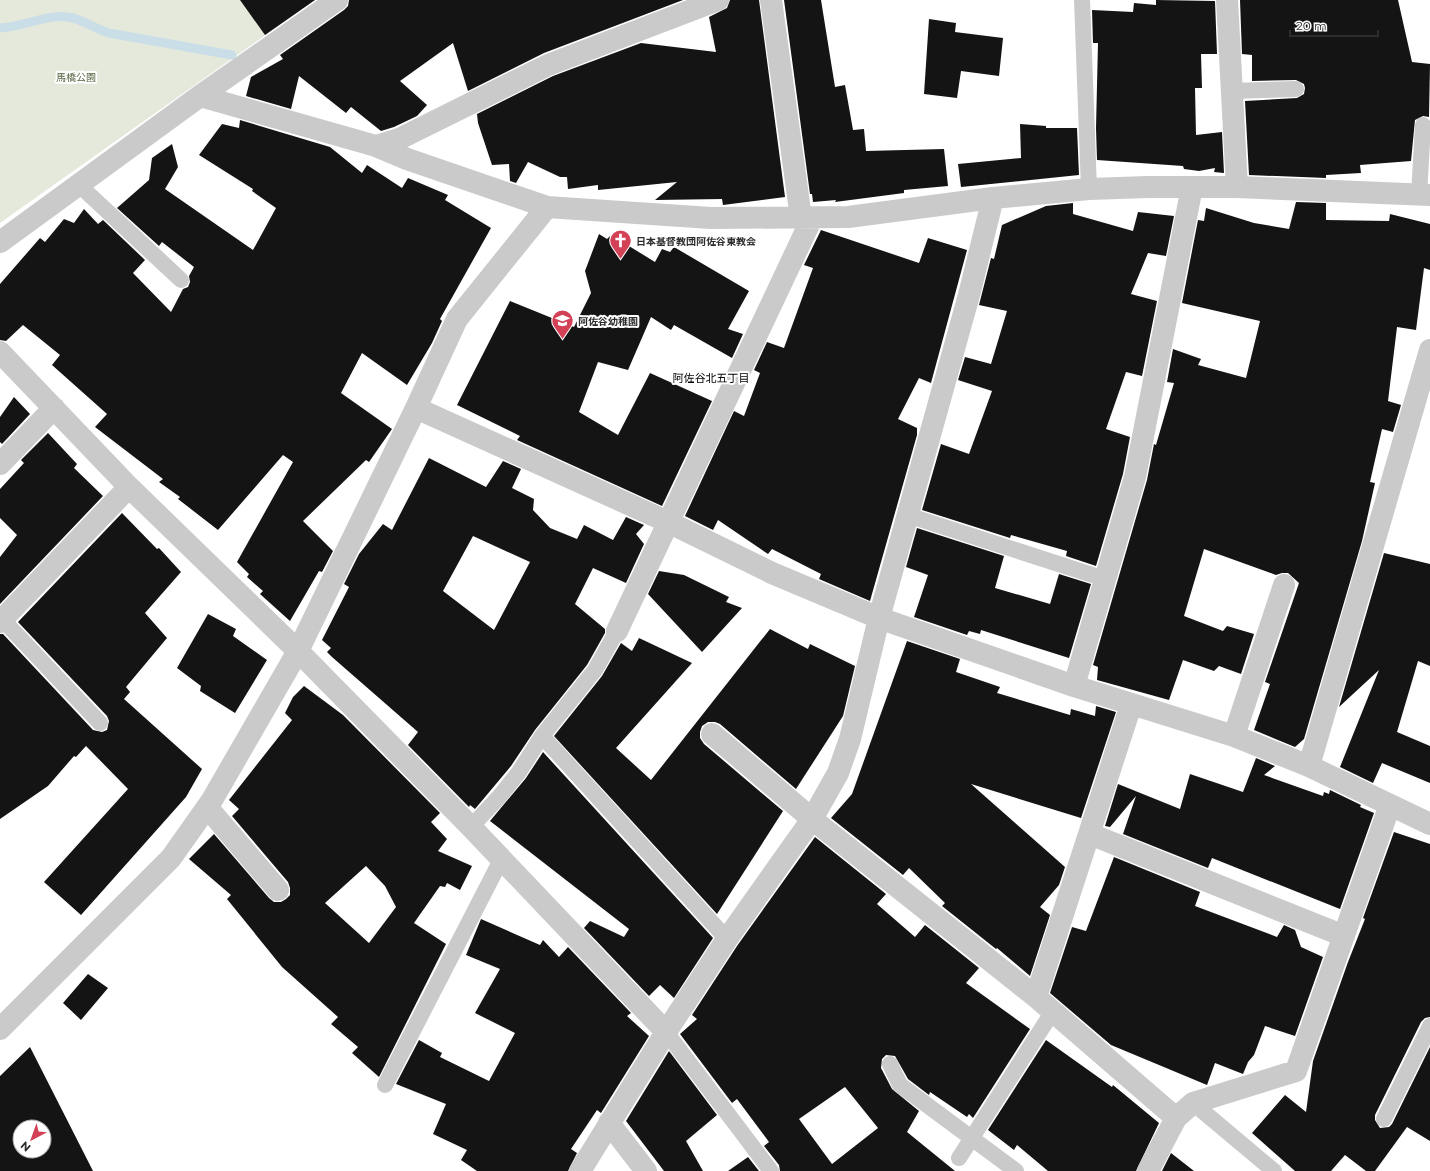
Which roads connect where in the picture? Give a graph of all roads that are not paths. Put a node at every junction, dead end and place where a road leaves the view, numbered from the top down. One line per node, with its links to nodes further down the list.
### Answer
1 (337, 0): 8 (street)
2 (718, 0): 10 (street)
3 (771, 0): 18 (street)
4 (1082, 0): 14 (lane)
5 (1227, 0): 7 (street)
6 (1296, 89): 7 (lane)
7 (1232, 91): 13 (street)
8 (200, 96): 10 (street); 11 (street)
9 (1423, 125): 15 (lane)
10 (376, 146): 17 (street)
11 (78, 184): 19 (street); 20 (lane)
12 (1192, 187): 13 (street); 14 (street); 29 (street)
13 (1237, 187): 15 (street)
14 (1089, 189): 16 (street)
15 (1425, 195)
16 (993, 198): 18 (street); 27 (street)
17 (547, 207): 18 (street); 24 (street)
18 (807, 218): 28 (street)
19 (0, 242)
20 (181, 280)
21 (1430, 350): 41 (street)
22 (0, 352): 23 (street)
23 (54, 408): 25 (street); 26 (street)
24 (416, 408): 28 (street); 34 (street)
25 (0, 464)
26 (129, 487): 32 (street); 34 (street)
27 (907, 515): 29 (lane); 31 (street)
28 (668, 522): 31 (street); 33 (street)
29 (1105, 579): 35 (street)
30 (1284, 586): 40 (street)
31 (879, 618): 35 (street); 44 (street)
32 (1, 620): 37 (lane)
33 (617, 631): 39 (lane)
34 (298, 651): 43 (street); 46 (street)
35 (1074, 686): 36 (street)
36 (1132, 705): 40 (street); 47 (street)
37 (100, 723)
38 (712, 734): 44 (street)
39 (542, 736): 46 (lane); 51 (lane)
40 (1234, 736): 41 (street)
41 (1309, 766): 42 (street)
42 (1390, 805): 45 (street); 50 (street)
43 (207, 807): 49 (street); 54 (street)
44 (812, 819): 51 (street); 52 (street)
45 (1430, 824)
46 (471, 827): 48 (street)
47 (1090, 834): 50 (street); 52 (street)
48 (501, 860): 55 (street); 57 (lane)
49 (278, 890)
50 (1344, 936): 58 (street)
51 (728, 939): 55 (street)
52 (1044, 1004): 59 (street); 62 (lane)
53 (1430, 1026): 60 (lane)
54 (0, 1029)
55 (666, 1032): 61 (street); 66 (lane)
56 (890, 1064): 62 (lane)
57 (385, 1085)
58 (1194, 1103): 59 (street); 69 (lane)
59 (1176, 1118): 68 (street)
60 (1384, 1119)
61 (610, 1123): 64 (street); 65 (street)
62 (971, 1139): 63 (lane); 67 (lane)
63 (959, 1158)
64 (580, 1171)
65 (646, 1171)
66 (771, 1171)
67 (1016, 1171)
68 (1148, 1171)
69 (1274, 1171)

